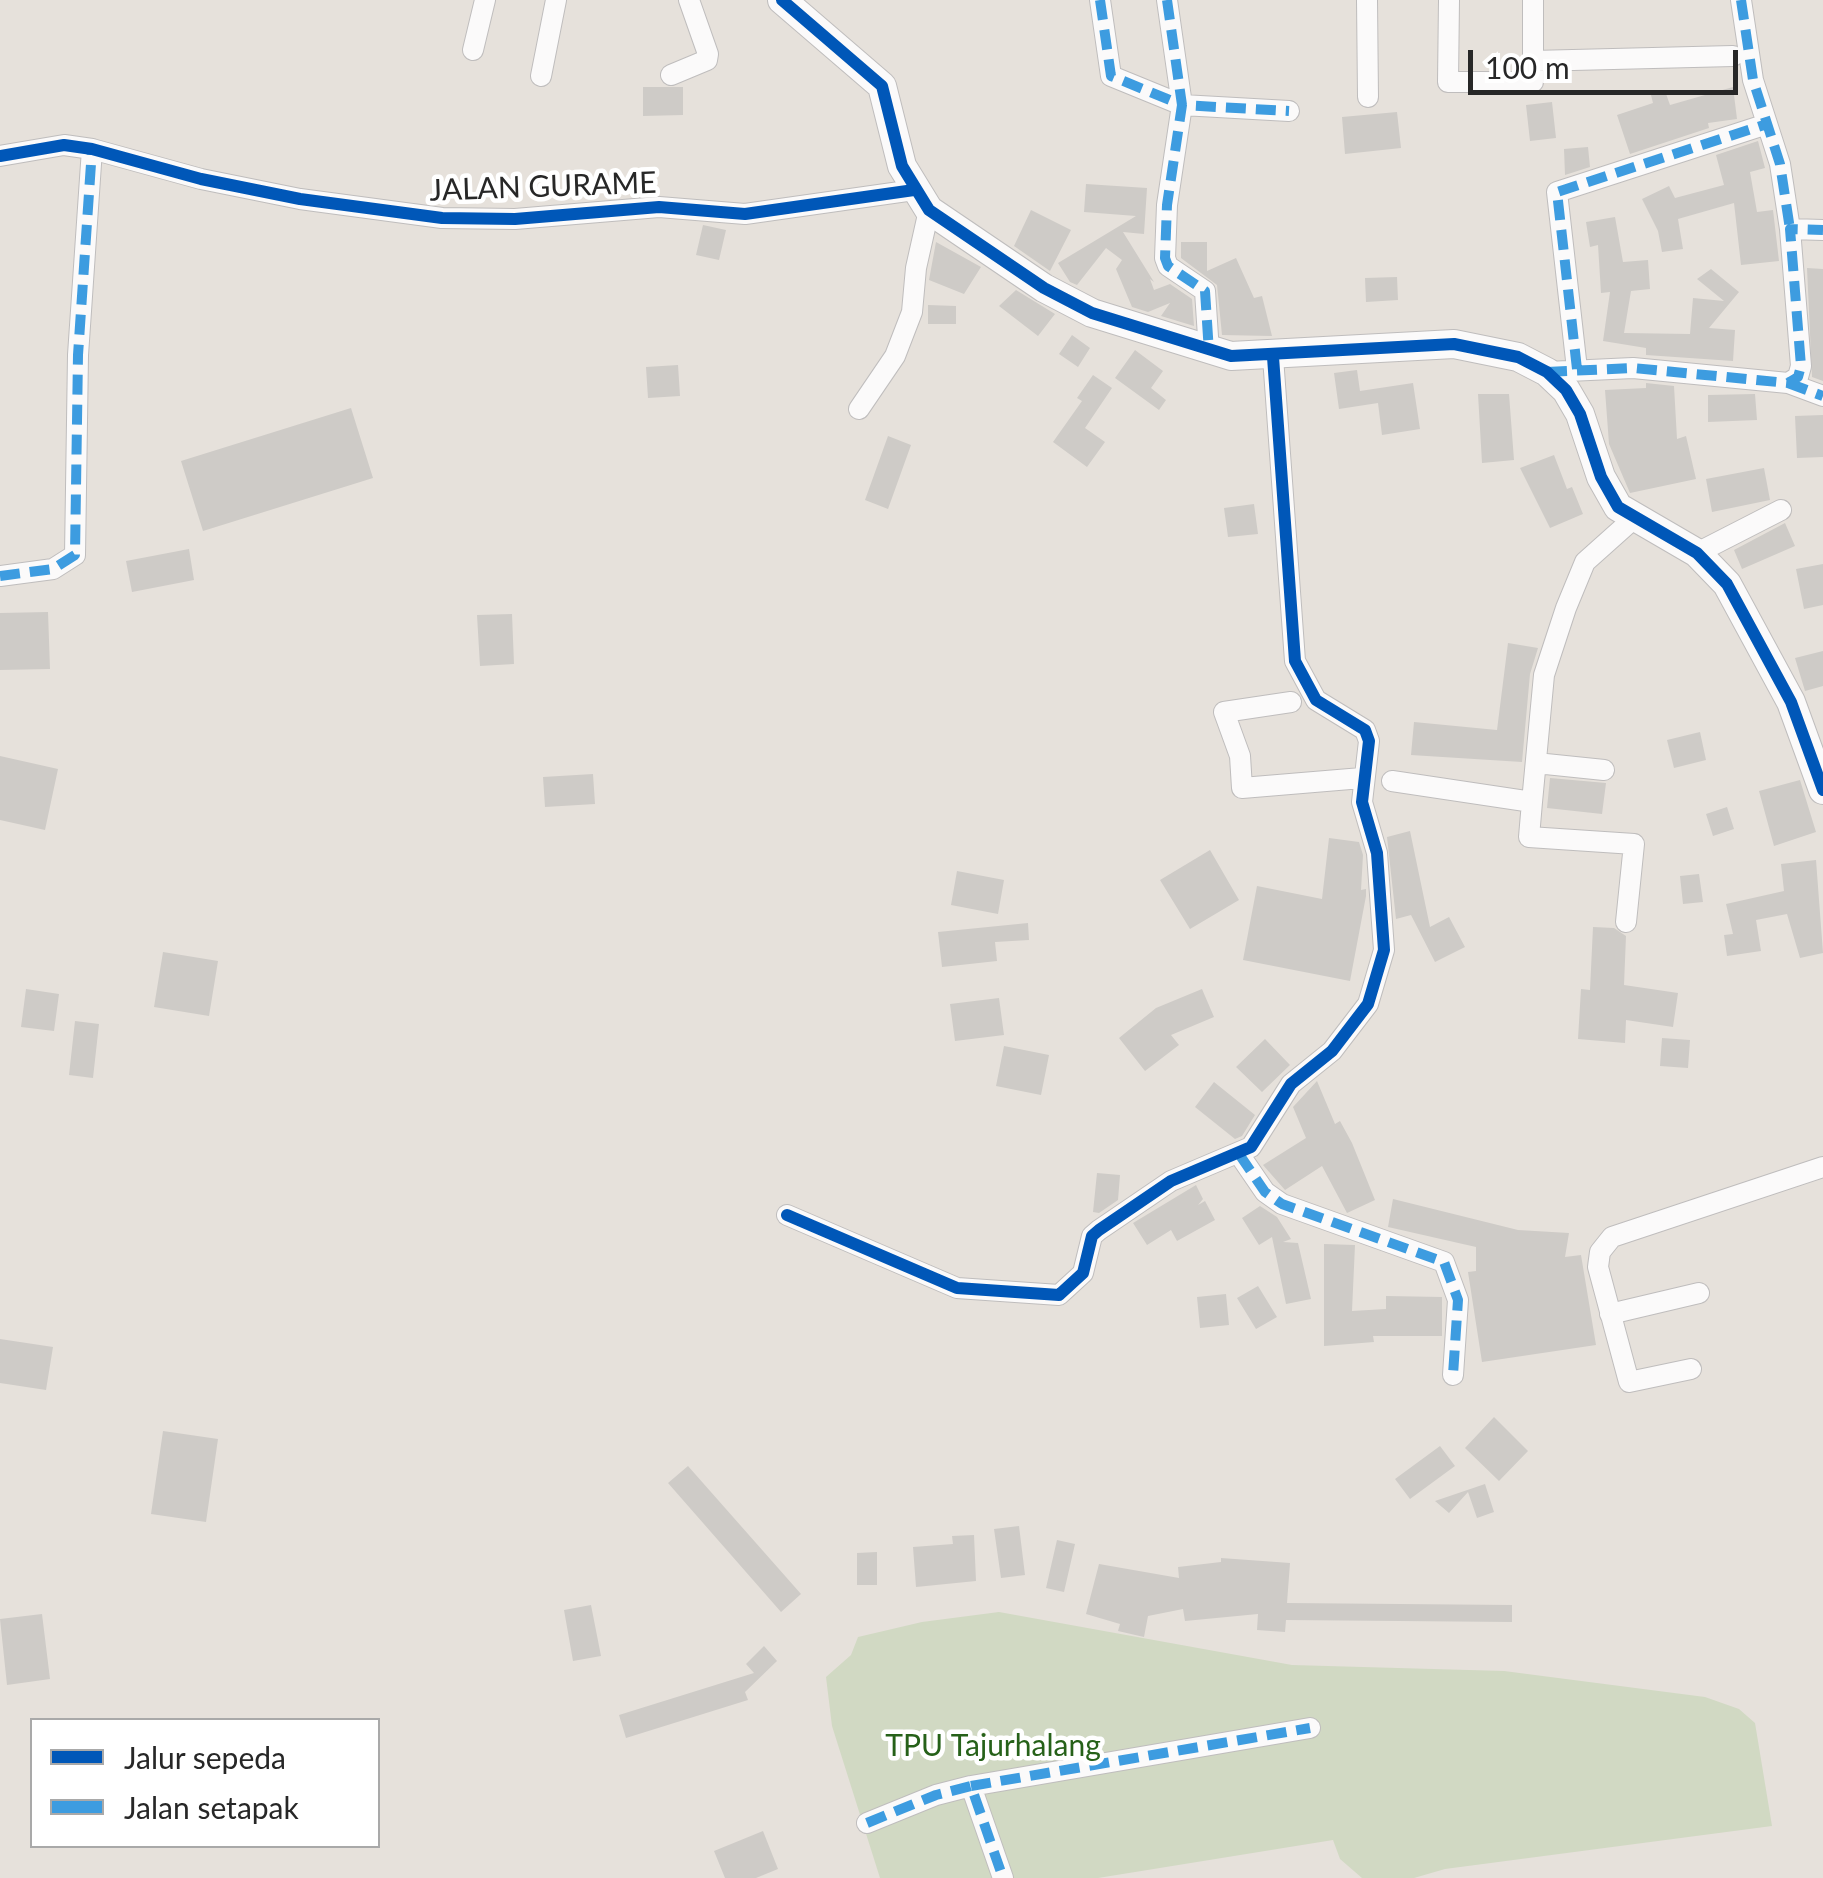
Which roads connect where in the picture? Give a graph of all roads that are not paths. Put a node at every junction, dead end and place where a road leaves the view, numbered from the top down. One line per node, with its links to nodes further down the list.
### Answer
1 (486, 0): 11 (street)
2 (556, 0): 15 (street)
3 (689, 0): 14 (street)
4 (1100, 0): 17 (street)
5 (1167, 0): 17 (street)
6 (1366, 0): 16 (street)
7 (1448, 0): 13 (street)
8 (1533, 0): 13 (street)
9 (1742, 0): 19 (street)
10 (787, 1): 22 (street)
11 (474, 50)
12 (1733, 56): 13 (street)
13 (1533, 61)
14 (672, 74)
15 (541, 76)
16 (1368, 97)
17 (1182, 105): 18 (street); 25 (street)
18 (1289, 111)
19 (1764, 125): 23 (street); 27 (street)
20 (92, 148): 21 (street, JALAN GURAME); 22 (street, JALAN GURAME); 35 (street)
21 (0, 156)
22 (921, 200): 25 (street); 31 (street)
23 (1790, 228): 24 (street); 29 (street)
24 (1823, 230)
25 (1209, 352): 26 (street)
26 (1273, 357): 28 (street); 39 (street)
27 (1577, 369): 28 (street); 29 (street)
28 (1547, 372): 33 (street)
29 (1788, 382): 30 (street)
30 (1823, 396)
31 (858, 409)
32 (1781, 510): 34 (street)
33 (1632, 520): 34 (street); 37 (street)
34 (1698, 553): 41 (street)
35 (0, 576)
36 (1291, 702): 39 (street)
37 (1536, 762): 38 (street); 42 (street)
38 (1604, 770)
39 (1362, 778): 44 (street)
40 (1392, 782): 42 (street)
41 (1822, 783)
42 (1532, 802): 43 (street)
43 (1626, 922)
44 (1239, 1154): 46 (street); 50 (street)
45 (1823, 1167): 48 (street)
46 (787, 1215)
47 (1699, 1293): 48 (street)
48 (1610, 1314): 49 (street)
49 (1691, 1369)
50 (1453, 1375)
51 (1310, 1728): 52 (street)
52 (971, 1786): 53 (street); 54 (street)
53 (867, 1823)
54 (1003, 1878)

